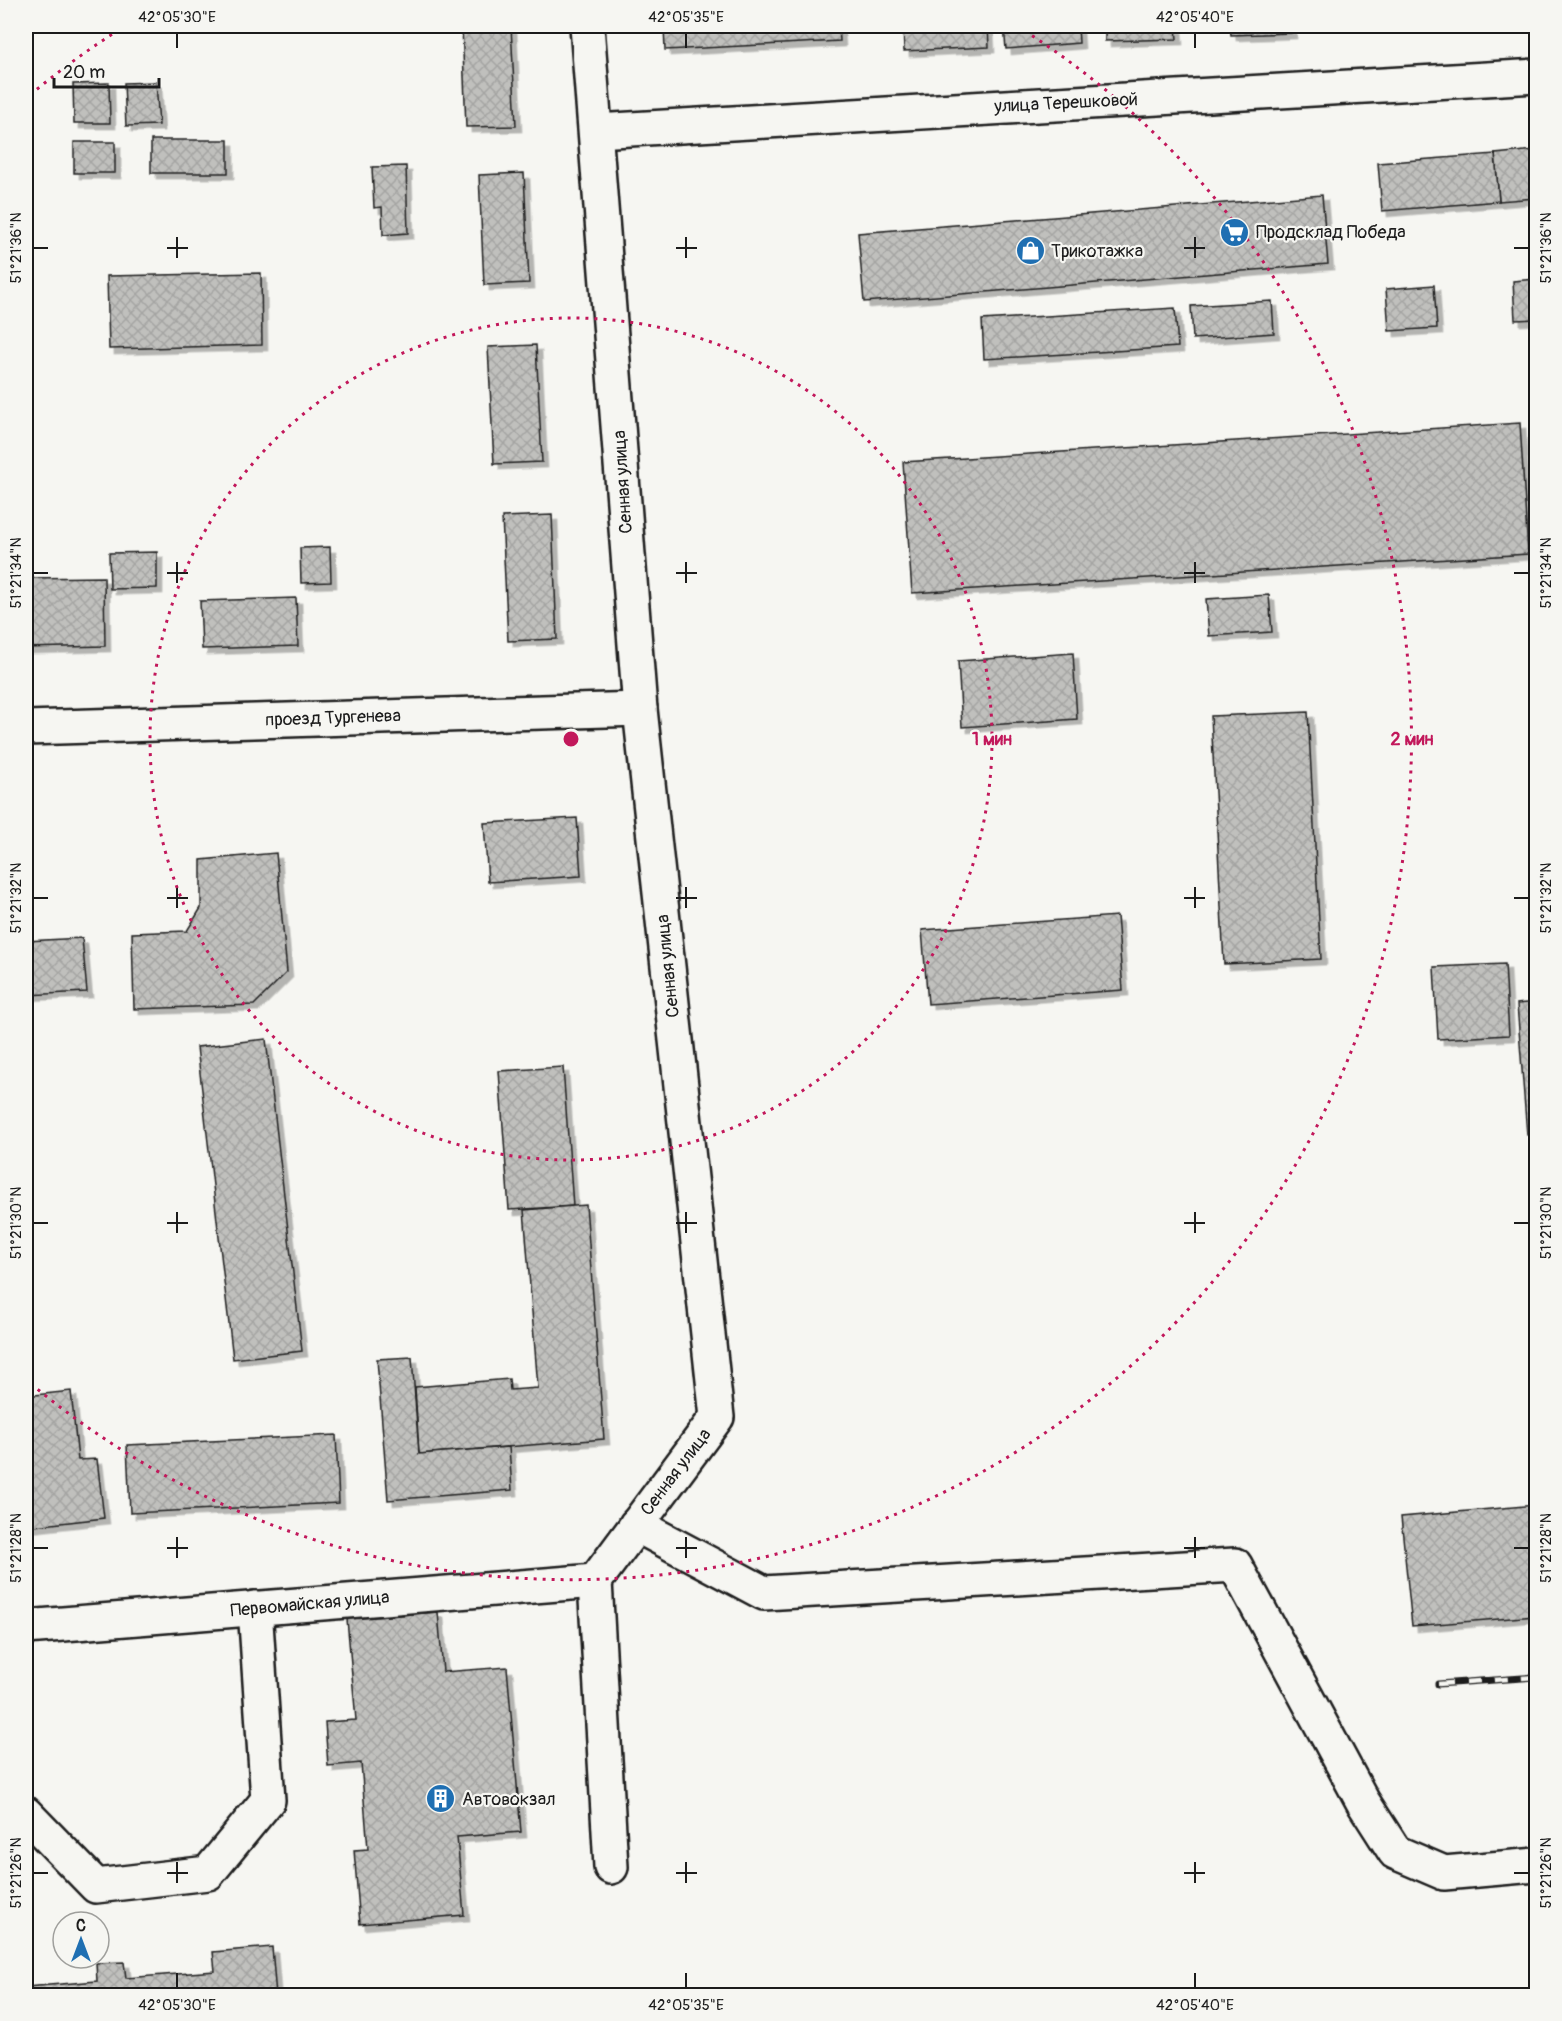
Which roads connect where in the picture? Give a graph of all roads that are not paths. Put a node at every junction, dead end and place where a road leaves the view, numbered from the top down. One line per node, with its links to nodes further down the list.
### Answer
1 (587, 26): 3 (street, Сенная улица)
2 (1536, 76): 3 (street, улица Терешковой)
3 (596, 131): 4 (street, Сенная улица)
4 (640, 709): 5 (street, проезд Тургенева); 6 (street, Сенная улица)
5 (26, 728)
6 (636, 1525): 7 (street, Сенная улица); 11 (street)
7 (595, 1581): 8 (street, Первомайская улица); 12 (street)
8 (255, 1608): 9 (street, Первомайская улица); 10 (street)
9 (26, 1627)
10 (26, 1814)
11 (1536, 1865)
12 (611, 1867)

